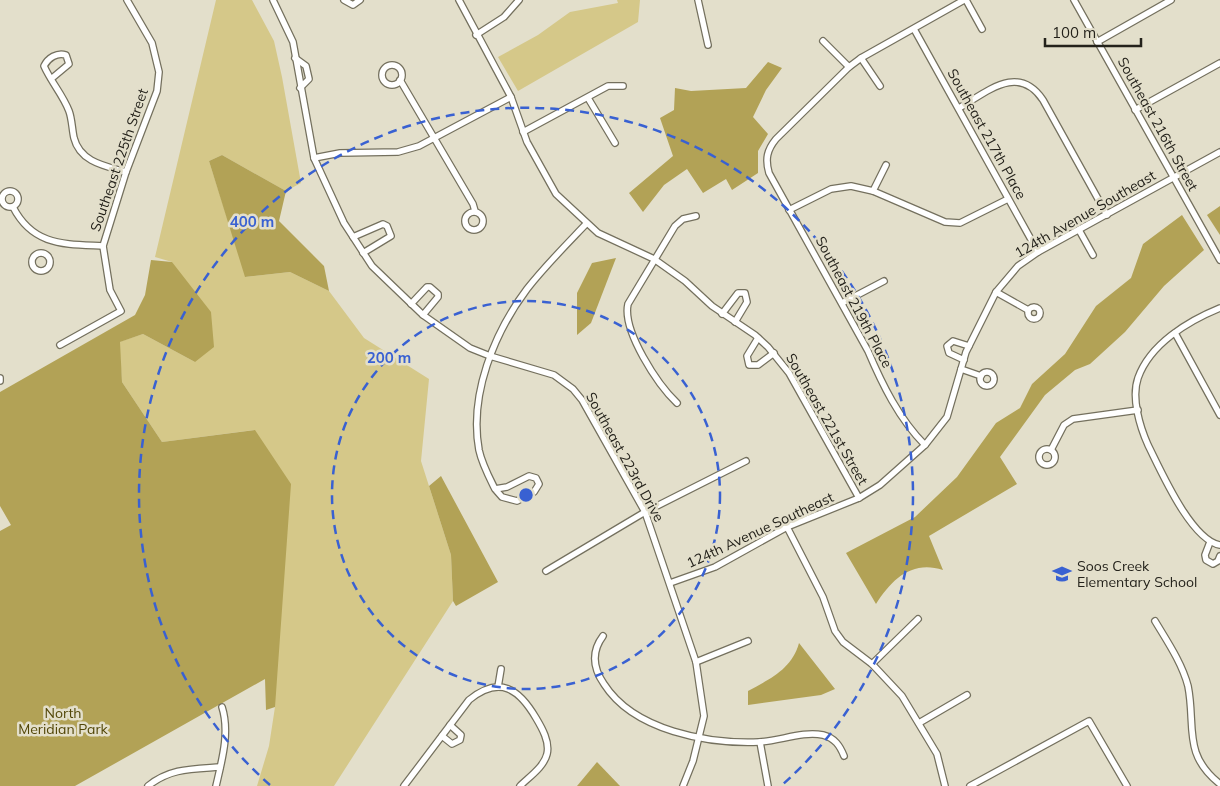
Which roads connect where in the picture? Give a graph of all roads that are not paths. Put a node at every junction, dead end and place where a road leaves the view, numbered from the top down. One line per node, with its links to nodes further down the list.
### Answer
1 (127, 0): 36 (street, Southeast 225th Street)
2 (273, 0): 17 (street, Southeast 223rd Drive)
3 (344, 0): 4 (street)
4 (360, 0)
5 (459, 0): 13 (street, Southeast 221st Street)
6 (519, 0): 13 (street)
7 (698, 0): 16 (street)
8 (965, 0): 11 (street); 12 (street)
9 (1074, 0): 15 (street, Southeast 216th Street)
10 (1171, 0): 15 (street)
11 (914, 28): 18 (street); 28 (street, Southeast 217th Place)
12 (982, 29)
13 (476, 35): 26 (street, Southeast 221st Street)
14 (823, 41): 20 (street)
15 (1098, 42): 29 (street, Southeast 216th Street)
16 (708, 45)
17 (295, 58): 25 (street, Southeast 223rd Drive); 25 (street, Southeast 223rd Drive)
18 (861, 58): 20 (street); 24 (street)
19 (1220, 63): 29 (street)
20 (849, 67): 41 (street, Southeast 219th Place)
21 (51, 79): 21 (street); 36 (street)
22 (400, 80): 31 (street)
23 (623, 86): 27 (street)
24 (880, 86)
25 (300, 88): 34 (street, Southeast 223rd Drive)
26 (511, 97): 30 (street, Southeast 221st Street); 31 (street)
27 (588, 98): 30 (street); 32 (street)
28 (959, 108): 39 (street, Southeast 217th Place); 43 (street)
29 (1135, 110): 37 (street, Southeast 216th Street)
30 (523, 132): 45 (street, Southeast 221st Street)
31 (435, 138): 34 (street); 42 (street)
32 (615, 144)
33 (1220, 152): 37 (street, 124th Avenue Southeast)
34 (314, 158): 47 (street, Southeast 223rd Drive)
35 (886, 165): 38 (street)
36 (126, 172): 49 (street, Southeast 225th Street)
37 (1173, 178): 43 (street, 124th Avenue Southeast); 55 (street, Southeast 216th Street)
38 (873, 191): 39 (street); 41 (street)
39 (1008, 199): 50 (street, Southeast 217th Place)
40 (13, 206): 48 (street)
41 (789, 210): 58 (street, Southeast 219th Place)
42 (475, 211)
43 (1107, 215): 46 (street, 124th Avenue Southeast)
44 (696, 216): 54 (street)
45 (586, 224): 54 (street, Southeast 221st Street); 70 (street)
46 (1079, 230): 50 (street, 124th Avenue Southeast); 53 (street)
47 (353, 237): 52 (street, Southeast 223rd Drive); 52 (street)
48 (49, 242): 49 (street); 51 (street)
49 (103, 246): 67 (street)
50 (1038, 252): 57 (street, 124th Avenue Southeast)
51 (44, 253)
52 (363, 253): 59 (street, Southeast 223rd Drive)
53 (1093, 255)
54 (654, 259): 62 (street, Southeast 221st Street); 74 (street)
55 (1220, 260)
56 (884, 280): 58 (street)
57 (996, 292): 61 (street); 68 (street, 124th Avenue Southeast)
58 (842, 303): 77 (street, Southeast 219th Place)
59 (411, 304): 63 (street, Southeast 223rd Drive); 63 (street)
60 (1220, 308): 65 (street)
61 (1028, 310)
62 (722, 314): 64 (street, Southeast 221st Street); 64 (street)
63 (423, 315): 70 (street, Southeast 223rd Drive)
64 (735, 322): 66 (street, Southeast 221st Street)
65 (1175, 333): 75 (street); 76 (street)
66 (758, 338): 69 (street, Southeast 221st Street); 69 (street, Southeast 221st Street)
67 (60, 345)
68 (969, 346): 71 (street, 124th Avenue Southeast); 71 (street)
69 (774, 353): 81 (street, Southeast 221st Street)
70 (490, 356): 80 (street); 82 (street, Southeast 223rd Drive)
71 (964, 360): 72 (street, 124th Avenue Southeast)
72 (961, 369): 73 (street); 77 (street, 124th Avenue Southeast)
73 (981, 376)
74 (677, 403)
75 (1138, 410): 78 (street); 84 (street)
76 (1220, 415)
77 (925, 445): 81 (street, 124th Avenue Southeast)
78 (1051, 450)
79 (746, 461): 82 (street)
80 (495, 489): 80 (street)
81 (859, 498): 83 (street, 124th Avenue Southeast)
82 (645, 512): 87 (street); 88 (street, Southeast 223rd Drive)
83 (787, 528): 88 (street, 124th Avenue Southeast); 94 (street)
84 (1210, 542): 85 (street); 86 (street)
85 (1219, 545)
86 (1220, 556)
87 (546, 571)
88 (670, 583): 93 (street, Southeast 223rd Drive)
89 (918, 619): 94 (street)
90 (1155, 621): 106 (street)
91 (603, 636): 102 (street)
92 (748, 641): 93 (street)
93 (696, 662): 102 (street, Southeast 223rd Drive)
94 (872, 664): 99 (street)
95 (501, 669): 96 (street)
96 (498, 687): 100 (street); 110 (street)
97 (967, 695): 99 (street)
98 (222, 707): 105 (street)
99 (920, 723): 113 (street)
100 (450, 725): 101 (street); 101 (street)
101 (442, 736): 109 (street)
102 (700, 737): 103 (street); 111 (street, Southeast 223rd Drive)
103 (760, 742): 104 (street); 112 (street)
104 (844, 756)
105 (220, 767): 107 (street); 108 (street)
106 (1220, 784)
107 (148, 786)
108 (216, 786)
109 (404, 786)
110 (520, 786)
111 (683, 786)
112 (768, 786)
113 (945, 786)
114 (970, 786): 115 (street)
115 (1127, 786)

